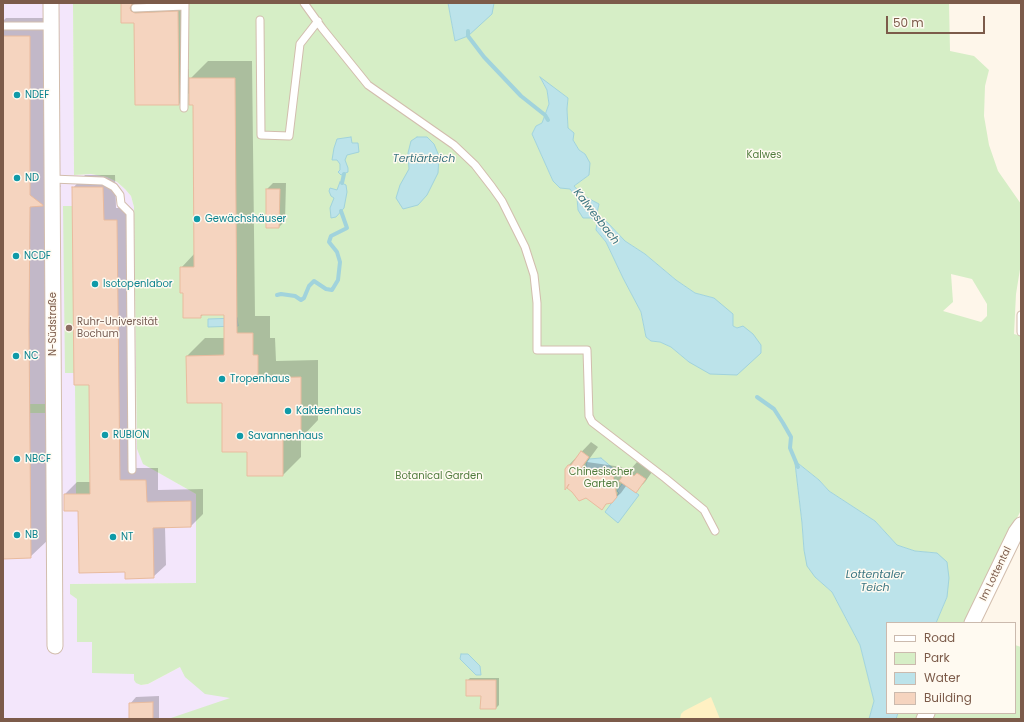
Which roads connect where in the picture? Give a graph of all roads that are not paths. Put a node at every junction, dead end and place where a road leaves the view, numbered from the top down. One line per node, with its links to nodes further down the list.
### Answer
1 (51, 3): 8 (street, N-Südstraße)
2 (304, 3): 6 (lane)
3 (185, 4): 4 (lane); 9 (lane)
4 (135, 8)
5 (260, 20): 6 (lane)
6 (318, 22): 15 (lane)
7 (3, 26): 8 (lane)
8 (50, 26): 10 (street, N-Südstraße)
9 (184, 108)
10 (52, 179): 13 (lane); 17 (street, N-Südstraße)
11 (1021, 315): 12 (lane)
12 (1021, 332)
13 (132, 470)
14 (1021, 525): 16 (street, Im Lottental)
15 (715, 531)
16 (972, 622)
17 (55, 646)

